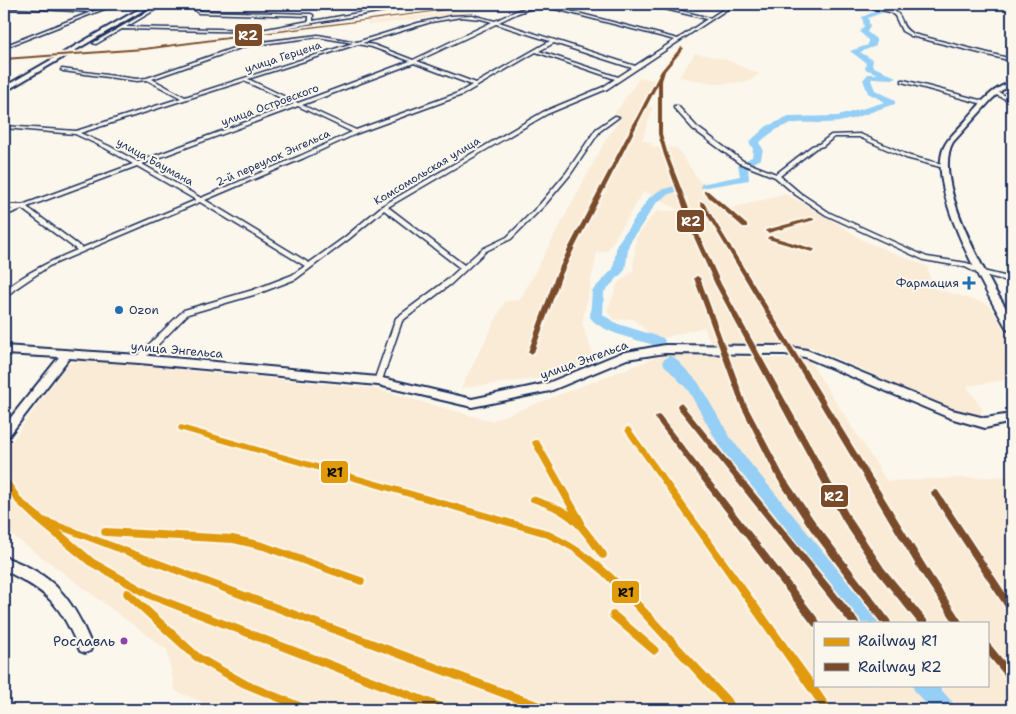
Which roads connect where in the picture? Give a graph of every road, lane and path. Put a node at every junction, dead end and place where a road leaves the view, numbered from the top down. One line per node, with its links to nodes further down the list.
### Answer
1 (115, 4): 13 (street)
2 (151, 4): 34 (main road)
3 (163, 4): 17 (street)
4 (204, 4): 15 (street)
5 (375, 4): 12 (street)
6 (422, 4): 12 (street)
7 (540, 4): 16 (street, улица Островского); 18 (street)
8 (733, 4): 14 (street, Комсомольская улица)
9 (856, 4): 24 (street)
10 (4, 6): 13 (street)
11 (666, 8): 14 (street)
12 (384, 9): 15 (street)
13 (95, 11): 22 (street)
14 (712, 19): 18 (street, Комсомольская улица)
15 (311, 23): 17 (street)
16 (496, 24): 19 (street, улица Герцена); 21 (street, улица Герцена); 25 (street, улица Островского)
17 (123, 28): 20 (street)
18 (679, 40): 26 (street, Комсомольская улица)
19 (552, 42): 23 (street, 2-й переулок Энгельса); 26 (street, улица Герцена)
20 (95, 43)
21 (358, 43): 25 (street); 28 (street); 29 (street, улица Герцена)
22 (4, 47)
23 (536, 51): 30 (street); 33 (street, 2-й переулок Энгельса)
24 (1012, 60)
25 (412, 62): 33 (street); 39 (street, улица Островского)
26 (636, 68): 30 (street, Комсомольская улица)
27 (63, 70): 28 (street)
28 (148, 79): 36 (street)
29 (244, 79): 36 (street, улица Герцена); 39 (street)
30 (619, 79): 51 (street, Комсомольская улица)
31 (904, 81): 38 (street)
32 (1012, 84): 35 (street)
33 (476, 85): 43 (street, 2-й переулок Энгельса)
34 (4, 90)
35 (996, 93): 37 (street); 38 (street)
36 (184, 98): 44 (street, улица Герцена)
37 (1012, 101)
38 (985, 102): 46 (street)
39 (298, 105): 43 (street); 45 (street, улица Островского)
40 (676, 107): 47 (street)
41 (617, 117): 55 (street)
42 (4, 128): 44 (street, улица Баумана)
43 (356, 132): 48 (street, 2-й переулок Энгельса)
44 (76, 133): 45 (street, улица Баумана)
45 (136, 165): 48 (street, улица Баумана); 50 (street, улица Островского)
46 (944, 166): 47 (street); 56 (street)
47 (777, 176): 56 (street)
48 (201, 200): 53 (street, 2-й переулок Энгельса); 54 (street, улица Баумана)
49 (4, 207): 50 (street)
50 (23, 207): 52 (street, улица Островского); 53 (street)
51 (384, 207): 54 (street, Комсомольская улица); 55 (street)
52 (4, 214)
53 (82, 250): 58 (street, 2-й переулок Энгельса)
54 (309, 266): 62 (street, Комсомольская улица)
55 (464, 268): 63 (street)
56 (981, 272): 57 (street); 59 (street)
57 (1012, 280)
58 (4, 295)
59 (1012, 329)
60 (4, 350): 61 (street, улица Энгельса)
61 (66, 355): 62 (street, улица Энгельса); 65 (street)
62 (139, 359): 63 (street, улица Энгельса)
63 (378, 380): 64 (street, улица Энгельса)
64 (1012, 418)
65 (4, 434)
66 (4, 563): 67 (street)
67 (85, 646)

